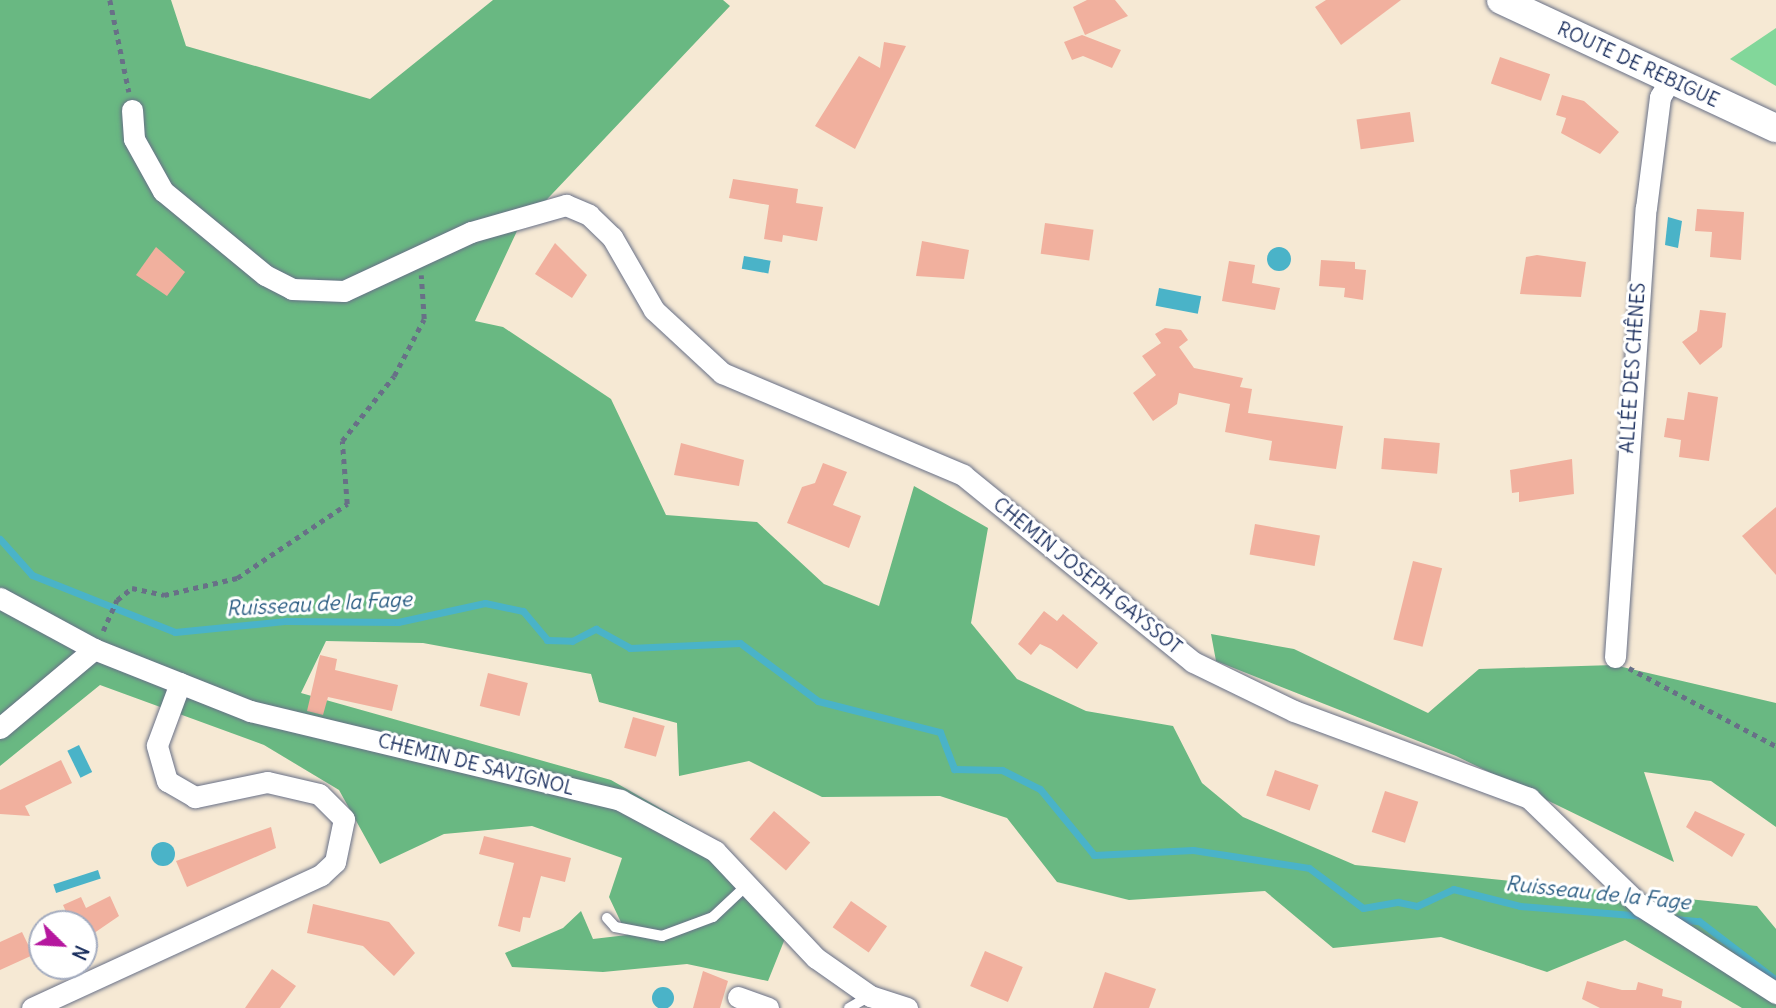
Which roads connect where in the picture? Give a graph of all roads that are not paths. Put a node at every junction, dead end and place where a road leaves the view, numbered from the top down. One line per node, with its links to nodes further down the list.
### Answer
1 (1501, 0): 2 (street, ROUTE DE REBIGUE)
2 (1669, 82): 4 (street, ROUTE DE REBIGUE); 7 (street, ALLÉE DES CHÊNES)
3 (132, 110): 12 (street, CHEMIN JOSEPH GAYSSOT)
4 (1776, 128)
5 (0, 598): 6 (street, CHEMIN DE SAVIGNOL)
6 (94, 649): 8 (street, CHEMIN DE SAVIGNOL); 9 (street)
7 (1615, 657)
8 (180, 683): 10 (street, CHEMIN DE SAVIGNOL); 15 (street)
9 (0, 728)
10 (747, 885): 11 (lane); 13 (street, CHEMIN DE SAVIGNOL)
11 (607, 918)
12 (1776, 993)
13 (870, 996): 17 (lane); 18 (street, CHEMIN DE SAVIGNOL)
14 (738, 997): 16 (street)
15 (32, 1008)
16 (768, 1008)
17 (849, 1008)
18 (907, 1008)

